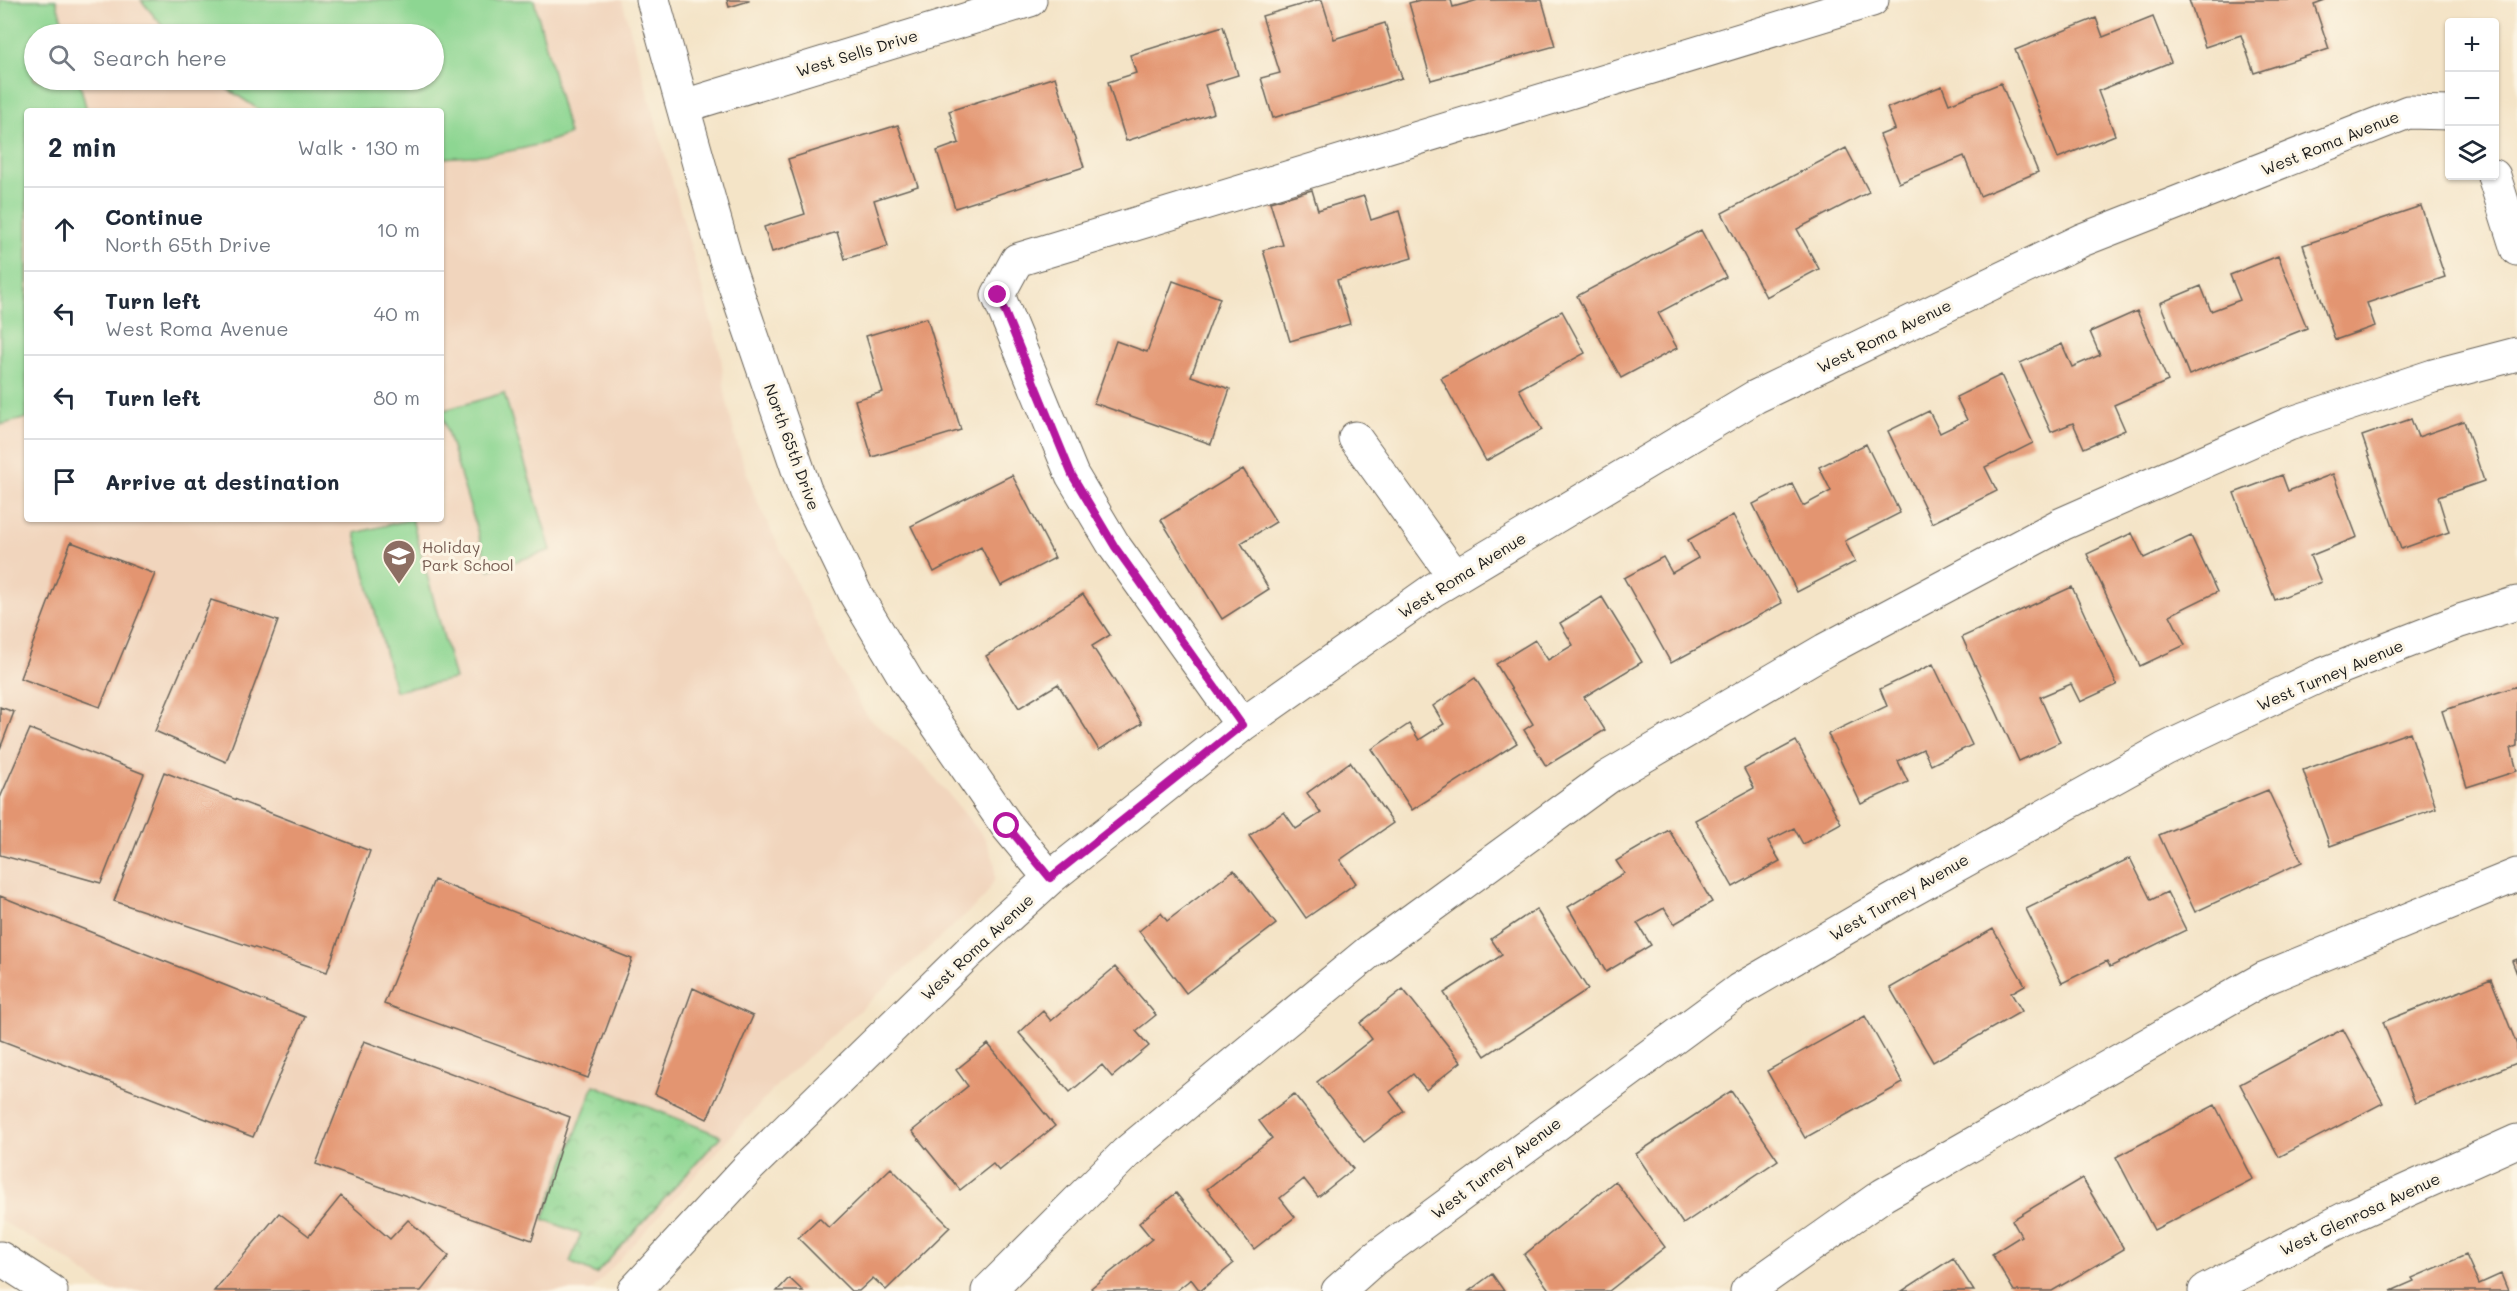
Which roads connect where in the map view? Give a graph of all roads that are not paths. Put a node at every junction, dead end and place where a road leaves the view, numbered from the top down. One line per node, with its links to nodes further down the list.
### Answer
1 (653, 0): 4 (street, North 65th Drive)
2 (1030, 0): 4 (street, West Sells Drive)
3 (1872, 0): 12 (street)
4 (684, 106): 14 (street, North 65th Drive)
5 (2445, 113): 10 (street, West Roma Avenue)
6 (2495, 180): 7 (street)
7 (2517, 249)
8 (2517, 354): 19 (street)
9 (1355, 438): 10 (street)
10 (1455, 577): 12 (street, West Roma Avenue)
11 (2517, 603): 20 (street, West Turney Avenue)
12 (1242, 725): 14 (street, West Roma Avenue)
13 (2517, 875): 21 (street)
14 (1050, 878): 18 (street, West Roma Avenue)
15 (2517, 1141): 22 (street, West Glenrosa Avenue)
16 (0, 1258): 17 (street)
17 (51, 1291)
18 (634, 1291)
19 (988, 1291)
20 (1338, 1291)
21 (1747, 1291)
22 (2205, 1291)

